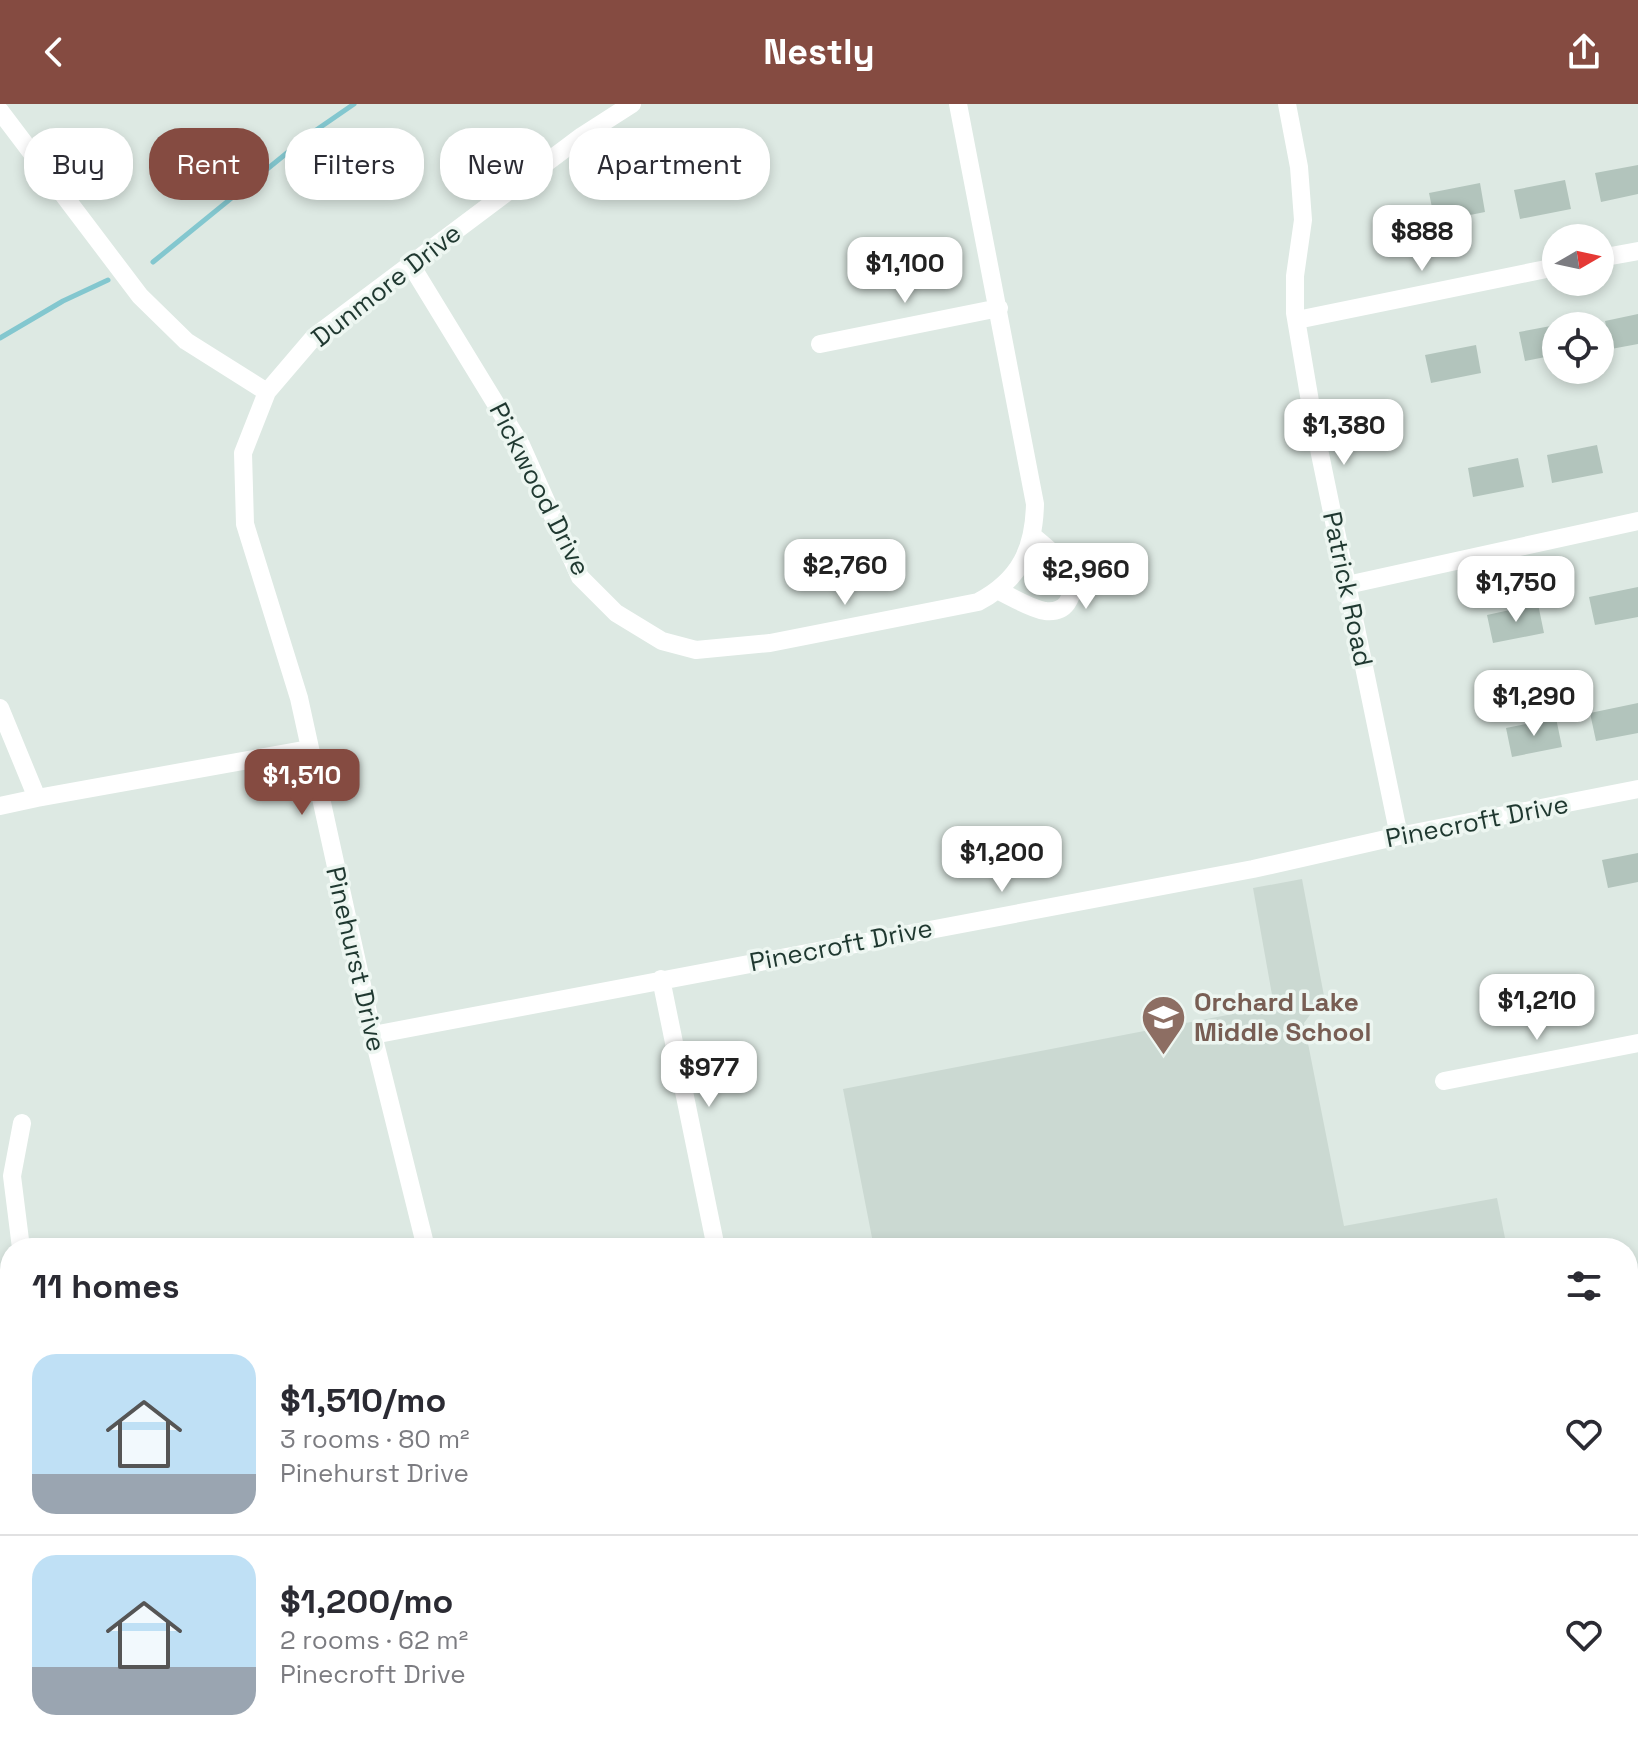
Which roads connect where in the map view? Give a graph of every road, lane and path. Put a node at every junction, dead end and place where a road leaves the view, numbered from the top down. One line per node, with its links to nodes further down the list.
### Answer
1 (632, 104): 7 (street, Dunmore Drive)
2 (958, 104): 9 (street)
3 (1287, 104): 10 (street, Patrick Road)
4 (0, 112): 12 (street)
5 (1638, 251): 6 (street)
6 (1614, 255)
7 (411, 265): 12 (street, Dunmore Drive); 16 (street, Pickwood Drive)
8 (1542, 270): 10 (street)
9 (999, 308): 11 (street); 14 (street)
10 (1297, 320): 15 (street, Patrick Road)
11 (820, 344)
12 (267, 392): 18 (street, Pinehurst Drive)
13 (1638, 521): 15 (street)
14 (1034, 537): 16 (street); 16 (street)
15 (1347, 585): 22 (street, Patrick Road)
16 (999, 591)
17 (0, 708): 20 (street)
18 (309, 749): 20 (street); 24 (street, Pinehurst Drive)
19 (1638, 789): 22 (street, Pinecroft Drive)
20 (37, 798): 21 (street)
21 (0, 806)
22 (1399, 836): 23 (street, Pinecroft Drive)
23 (661, 979): 24 (street, Pinecroft Drive); 30 (street)
24 (373, 1035): 29 (street, Pinehurst Drive)
25 (1638, 1043): 26 (street)
26 (1444, 1081)
27 (22, 1123): 28 (street)
28 (20, 1238)
29 (424, 1238)
30 (714, 1238)

